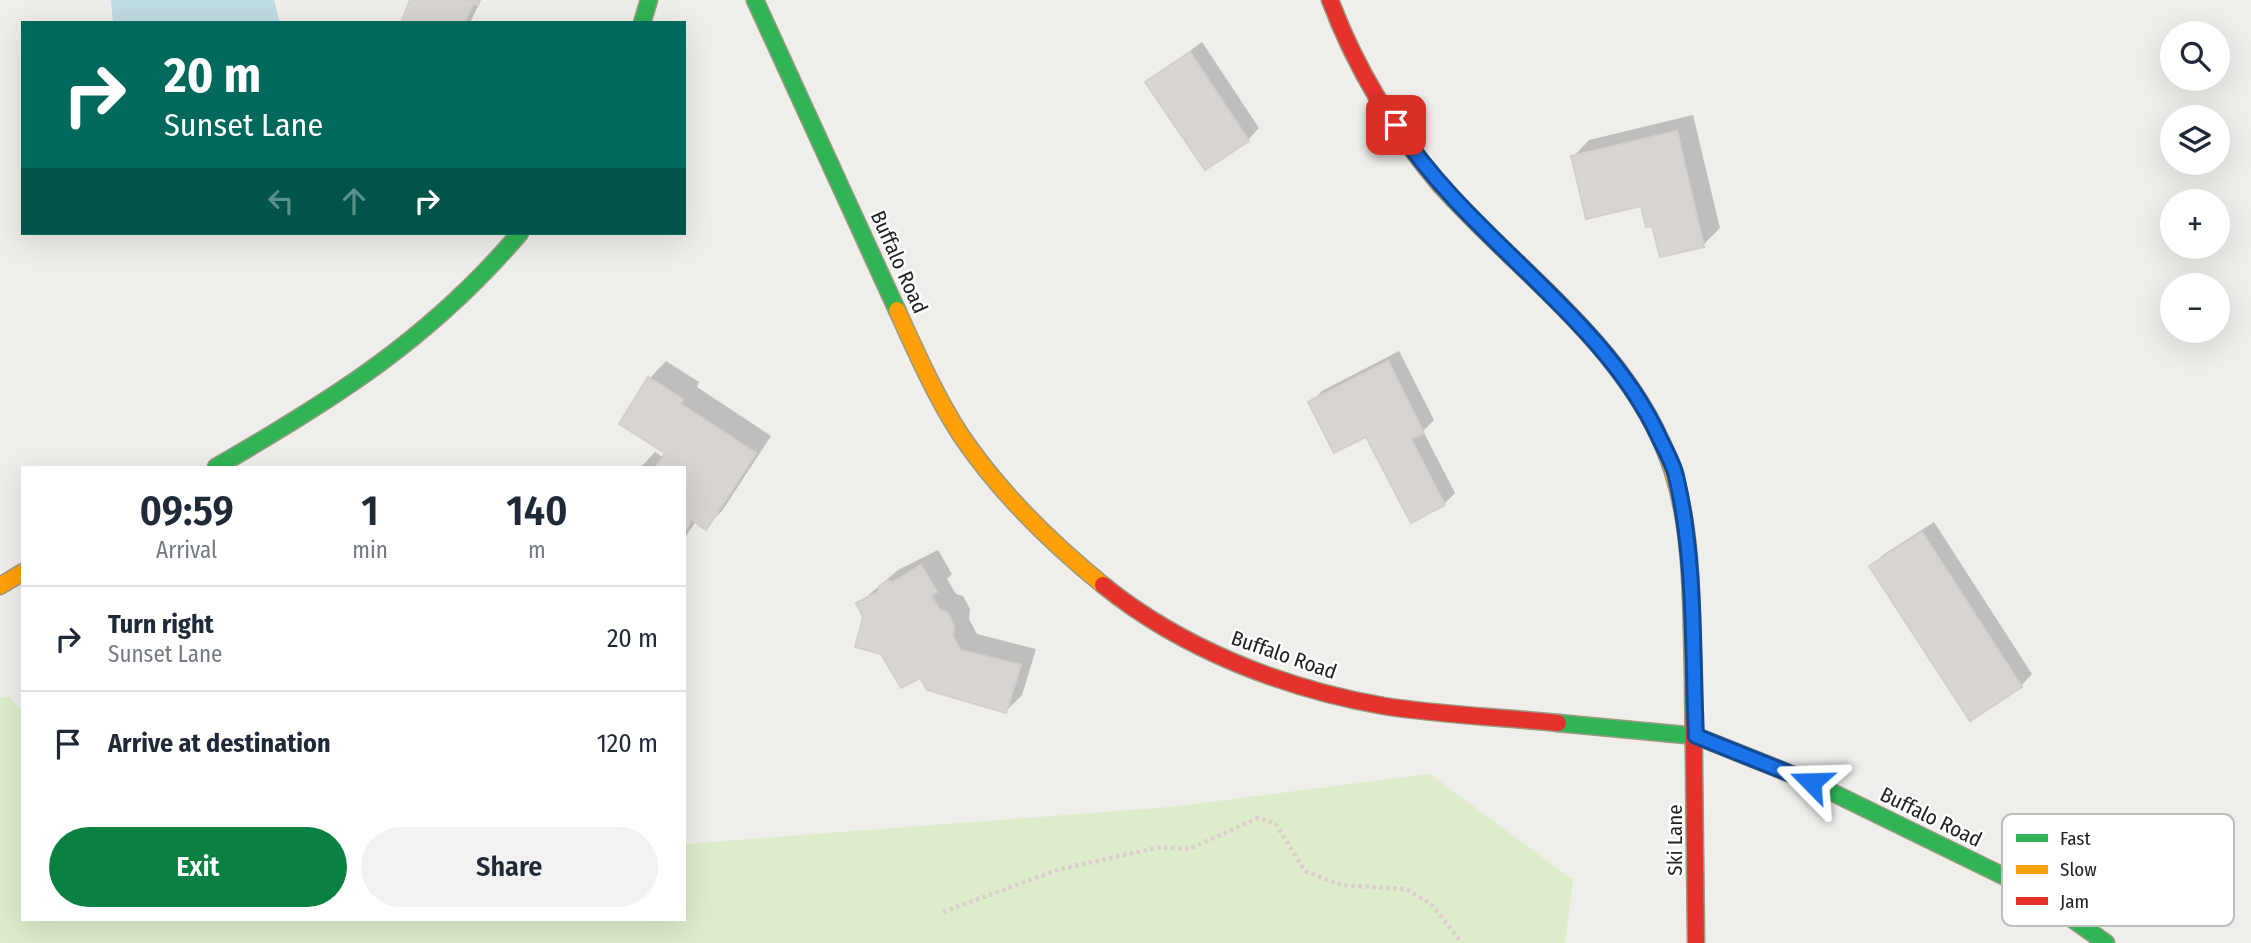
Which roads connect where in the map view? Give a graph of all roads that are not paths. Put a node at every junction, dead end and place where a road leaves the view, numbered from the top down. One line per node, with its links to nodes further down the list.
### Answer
1 (649, 0): 4 (street)
2 (755, 0): 9 (street, Buffalo Road)
3 (1330, 0): 9 (street, Ski Lane)
4 (643, 21)
5 (518, 235): 6 (street)
6 (218, 466)
7 (21, 573): 8 (street)
8 (0, 586)
9 (1696, 736): 10 (street, Buffalo Road); 12 (street, Ski Lane)
10 (2002, 875)
11 (2082, 926): 13 (street, Buffalo Road)
12 (1696, 943)
13 (2106, 943)

